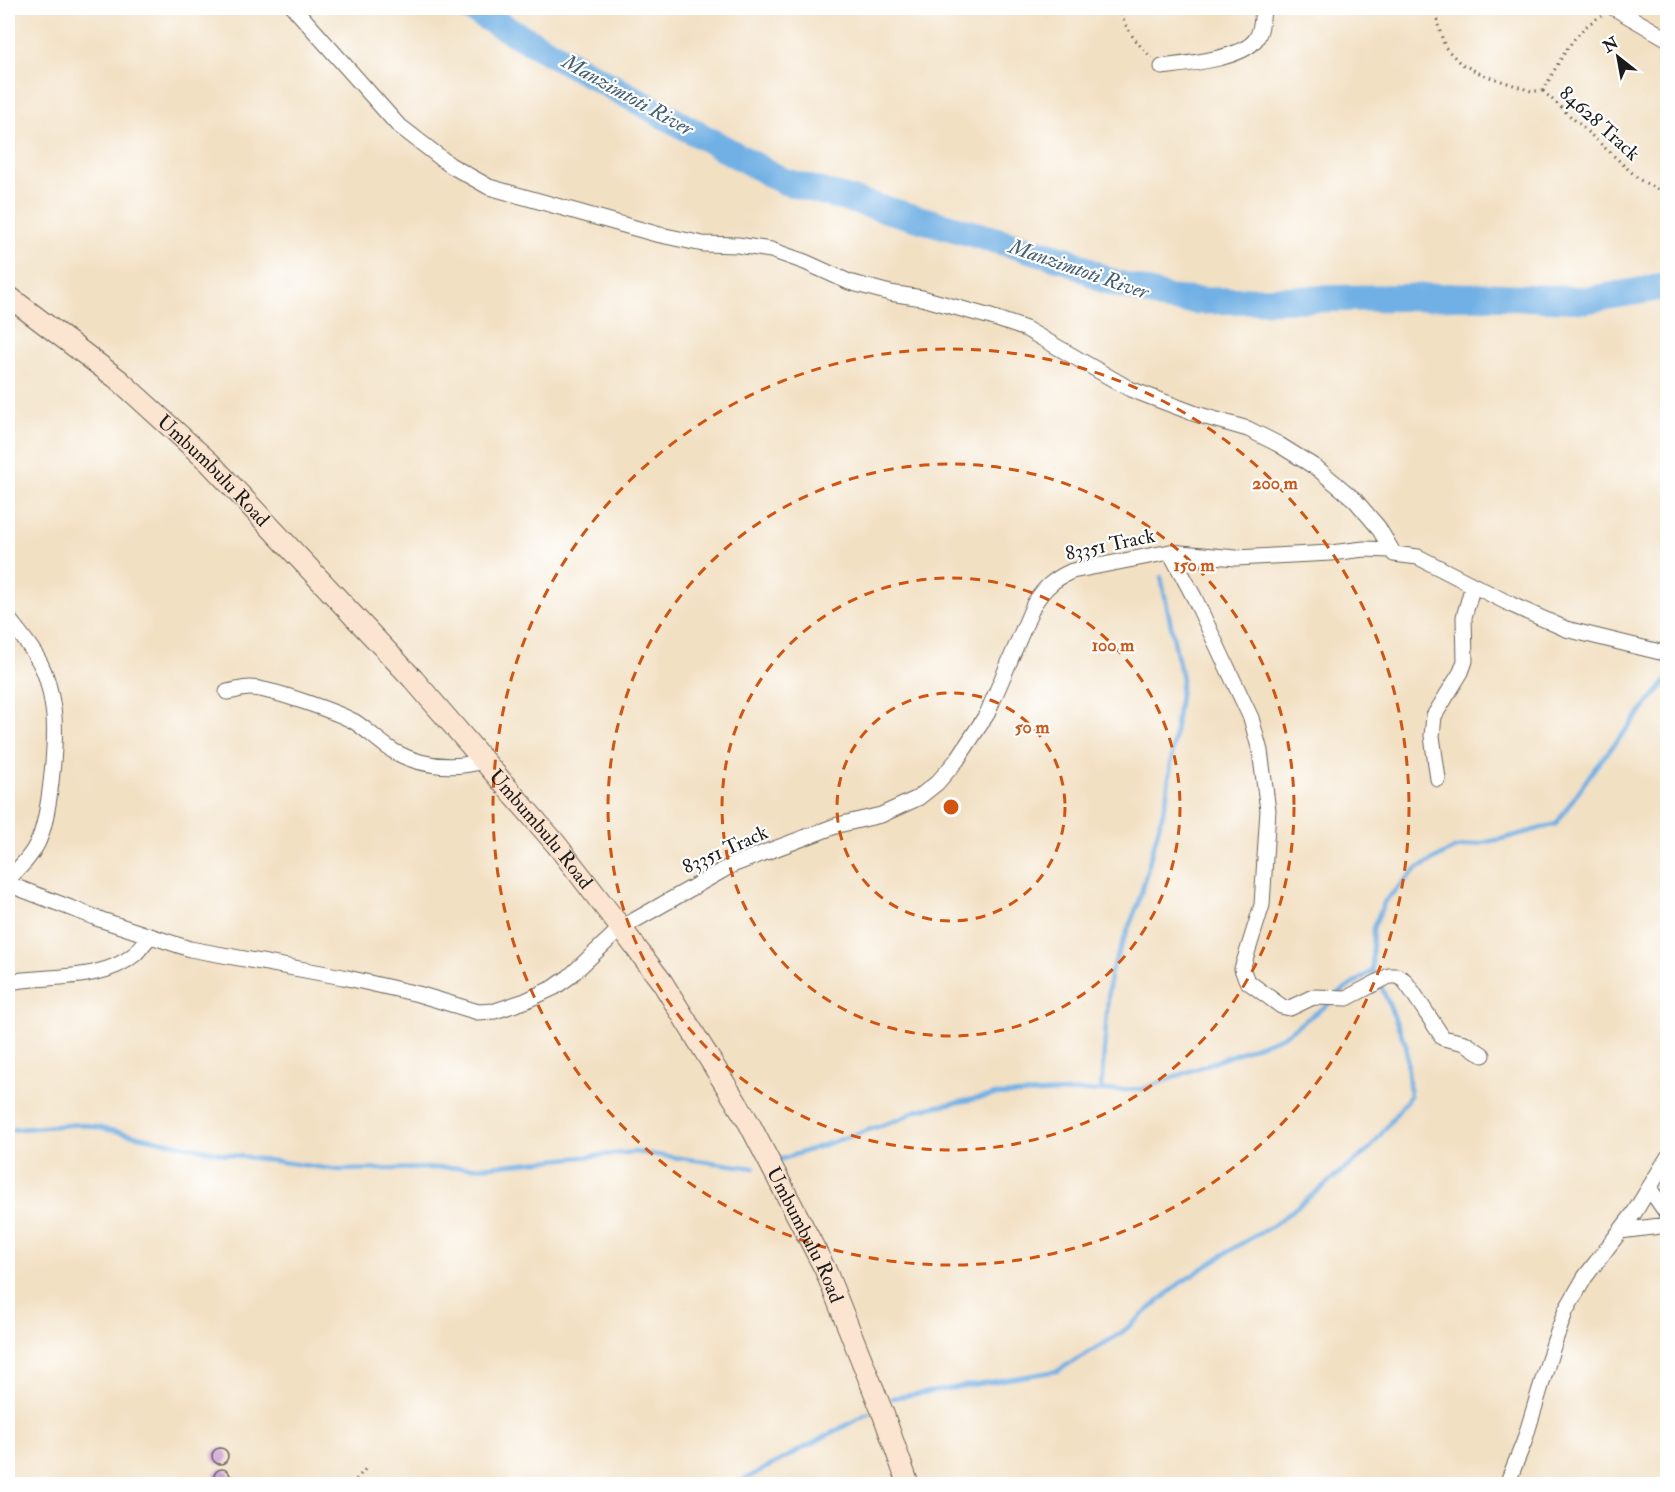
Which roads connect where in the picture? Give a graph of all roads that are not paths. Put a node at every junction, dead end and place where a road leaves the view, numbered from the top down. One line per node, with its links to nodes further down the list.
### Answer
1 (294, 8): 8 (street)
2 (1263, 8): 5 (street)
3 (1620, 12): 4 (street)
4 (1668, 39)
5 (1162, 67)
6 (8, 296): 13 (main road, Umbumbulu Road)
7 (1170, 552): 8 (street, 83351 Track); 17 (street, 83351 Track); 20 (street)
8 (1394, 555): 9 (street, 83351 Track)
9 (1473, 585): 11 (street, 83351 Track); 14 (street)
10 (8, 618): 15 (street)
11 (1668, 654)
12 (227, 692): 13 (street)
13 (484, 761): 17 (main road, Umbumbulu Road)
14 (1438, 779)
15 (8, 879)
16 (8, 884): 18 (street, 83351 Track)
17 (621, 928): 18 (street, 83351 Track); 26 (main road, Umbumbulu Road)
18 (150, 936): 19 (street)
19 (8, 982)
20 (1483, 1055)
21 (1668, 1157): 22 (street)
22 (1649, 1188): 23 (street); 25 (street)
23 (1668, 1215)
24 (1668, 1225): 25 (street)
25 (1620, 1231): 27 (street)
26 (908, 1485)
27 (1507, 1485)

